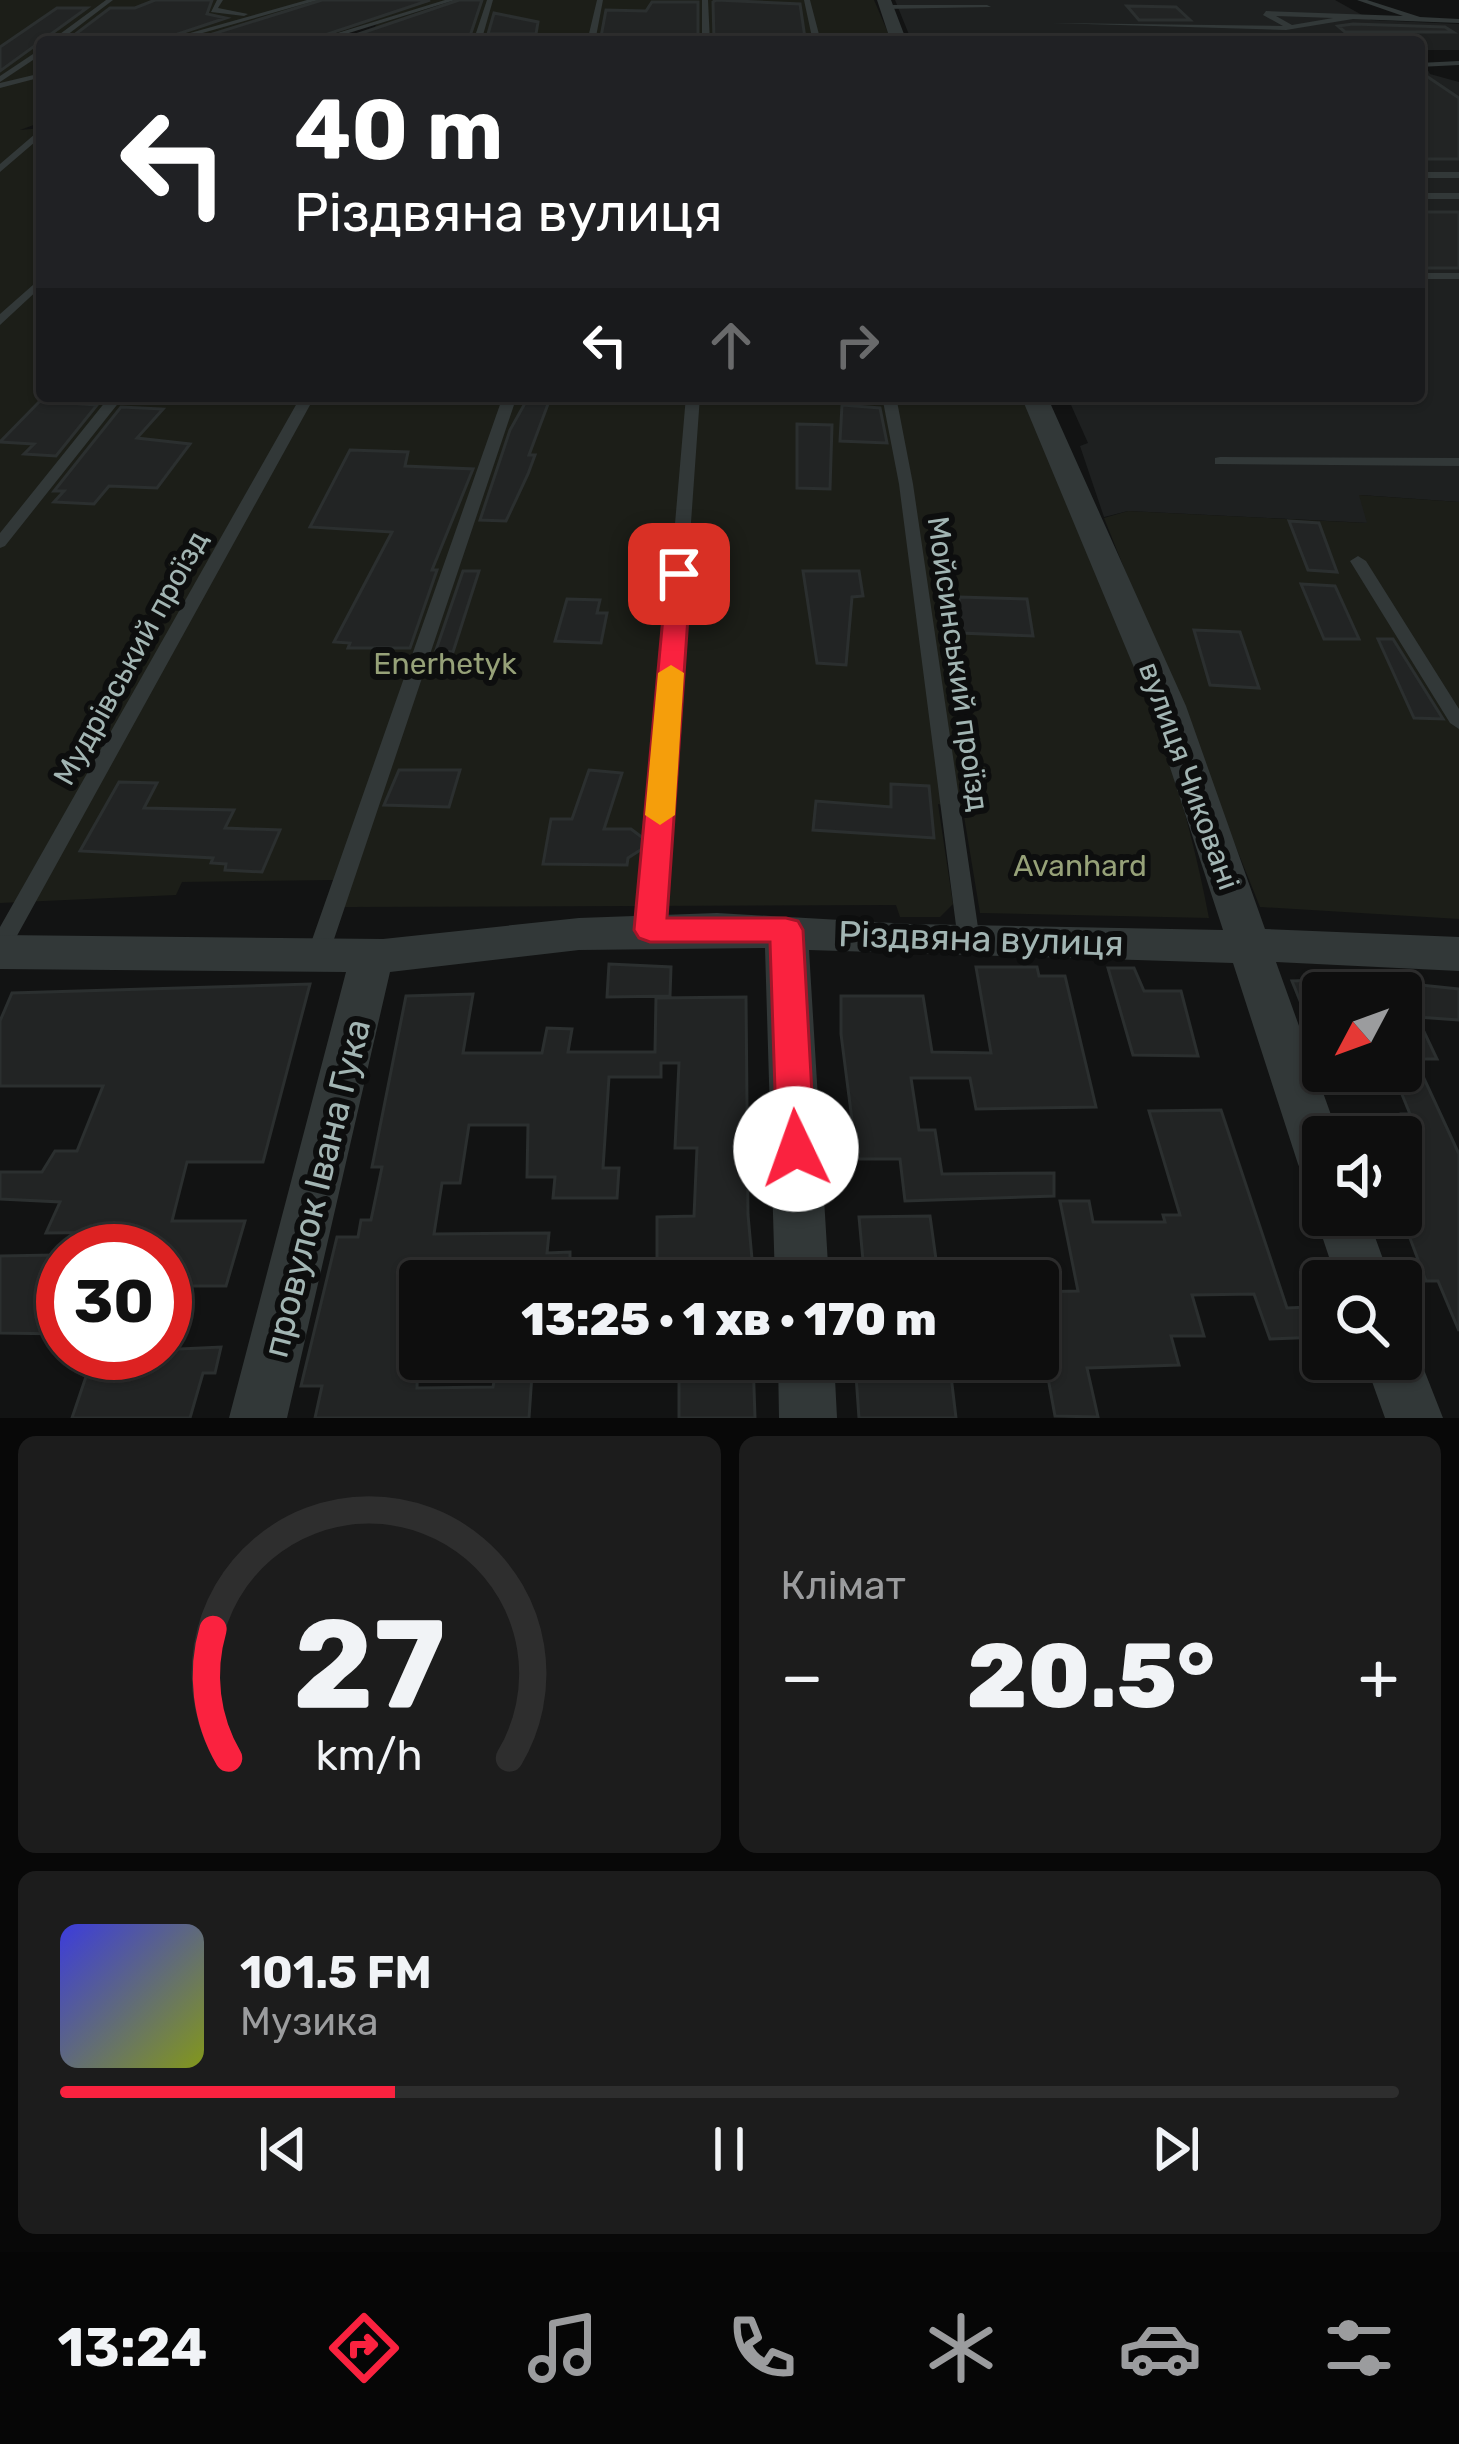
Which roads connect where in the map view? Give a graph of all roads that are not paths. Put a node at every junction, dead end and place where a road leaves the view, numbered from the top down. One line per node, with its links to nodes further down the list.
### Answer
1 (110, 0): 20 (lane)
2 (220, 0): 13 (lane)
3 (315, 0): 13 (lane)
4 (452, 0): 18 (lane)
5 (490, 0): 24 (lane)
6 (600, 0): 25 (lane)
7 (705, 0): 26 (lane)
8 (807, 0): 27 (lane)
9 (1346, 0): 10 (lane)
10 (1363, 2): 15 (lane)
11 (885, 4): 12 (lane); 28 (street)
12 (987, 7)
13 (254, 17): 21 (lane)
14 (1351, 17): 15 (lane); 19 (lane); 19 (lane)
15 (1419, 19): 16 (lane)
16 (1459, 21)
17 (1055, 23): 19 (lane)
18 (367, 26): 22 (lane); 23 (lane)
19 (1291, 27)
20 (61, 36)
21 (184, 36)
22 (333, 36)
23 (367, 36)
24 (479, 36)
25 (592, 36)
26 (706, 36)
27 (816, 36)
28 (896, 36)
29 (36, 55): 33 (lane)
30 (1453, 64): 31 (lane)
31 (1459, 73)
32 (36, 76): 33 (lane)
33 (0, 83)
34 (36, 134): 35 (lane)
35 (0, 169)
36 (1425, 175): 37 (lane)
37 (1459, 175)
38 (1425, 196): 39 (lane)
39 (1459, 196)
40 (1425, 276): 41 (lane)
41 (1459, 276)
42 (36, 286): 43 (lane)
43 (0, 322)
44 (112, 402): 52 (lane)
45 (305, 402): 59 (lane, Мудрівський проїзд)
46 (508, 402): 62 (lane)
47 (693, 402): 55 (lane)
48 (890, 402): 57 (lane, Мойсинський проїзд)
49 (1037, 402): 58 (street, вулиця Чиковані)
50 (1220, 461): 51 (lane)
51 (1459, 462)
52 (0, 543)
53 (1358, 561): 54 (lane)
54 (1459, 723)
55 (650, 930): 56 (street, Різдвяна вулиця); 61 (street, Різдвяна вулиця)
56 (786, 930): 57 (street, Різдвяна вулиця); 64 (street)
57 (969, 941): 58 (street, Різдвяна вулиця)
58 (1247, 946): 60 (street, Різдвяна вулиця); 63 (street, вулиця Чиковані)
59 (0, 949): 62 (street, Різдвяна вулиця)
60 (1459, 954)
61 (369, 956): 62 (street, Різдвяна вулиця); 67 (street, провулок Івана Гука)
62 (317, 957)
63 (1306, 1116)
64 (801, 1260)
65 (807, 1380): 68 (street)
66 (1400, 1380): 69 (street)
67 (258, 1418)
68 (808, 1418)
69 (1414, 1418)

